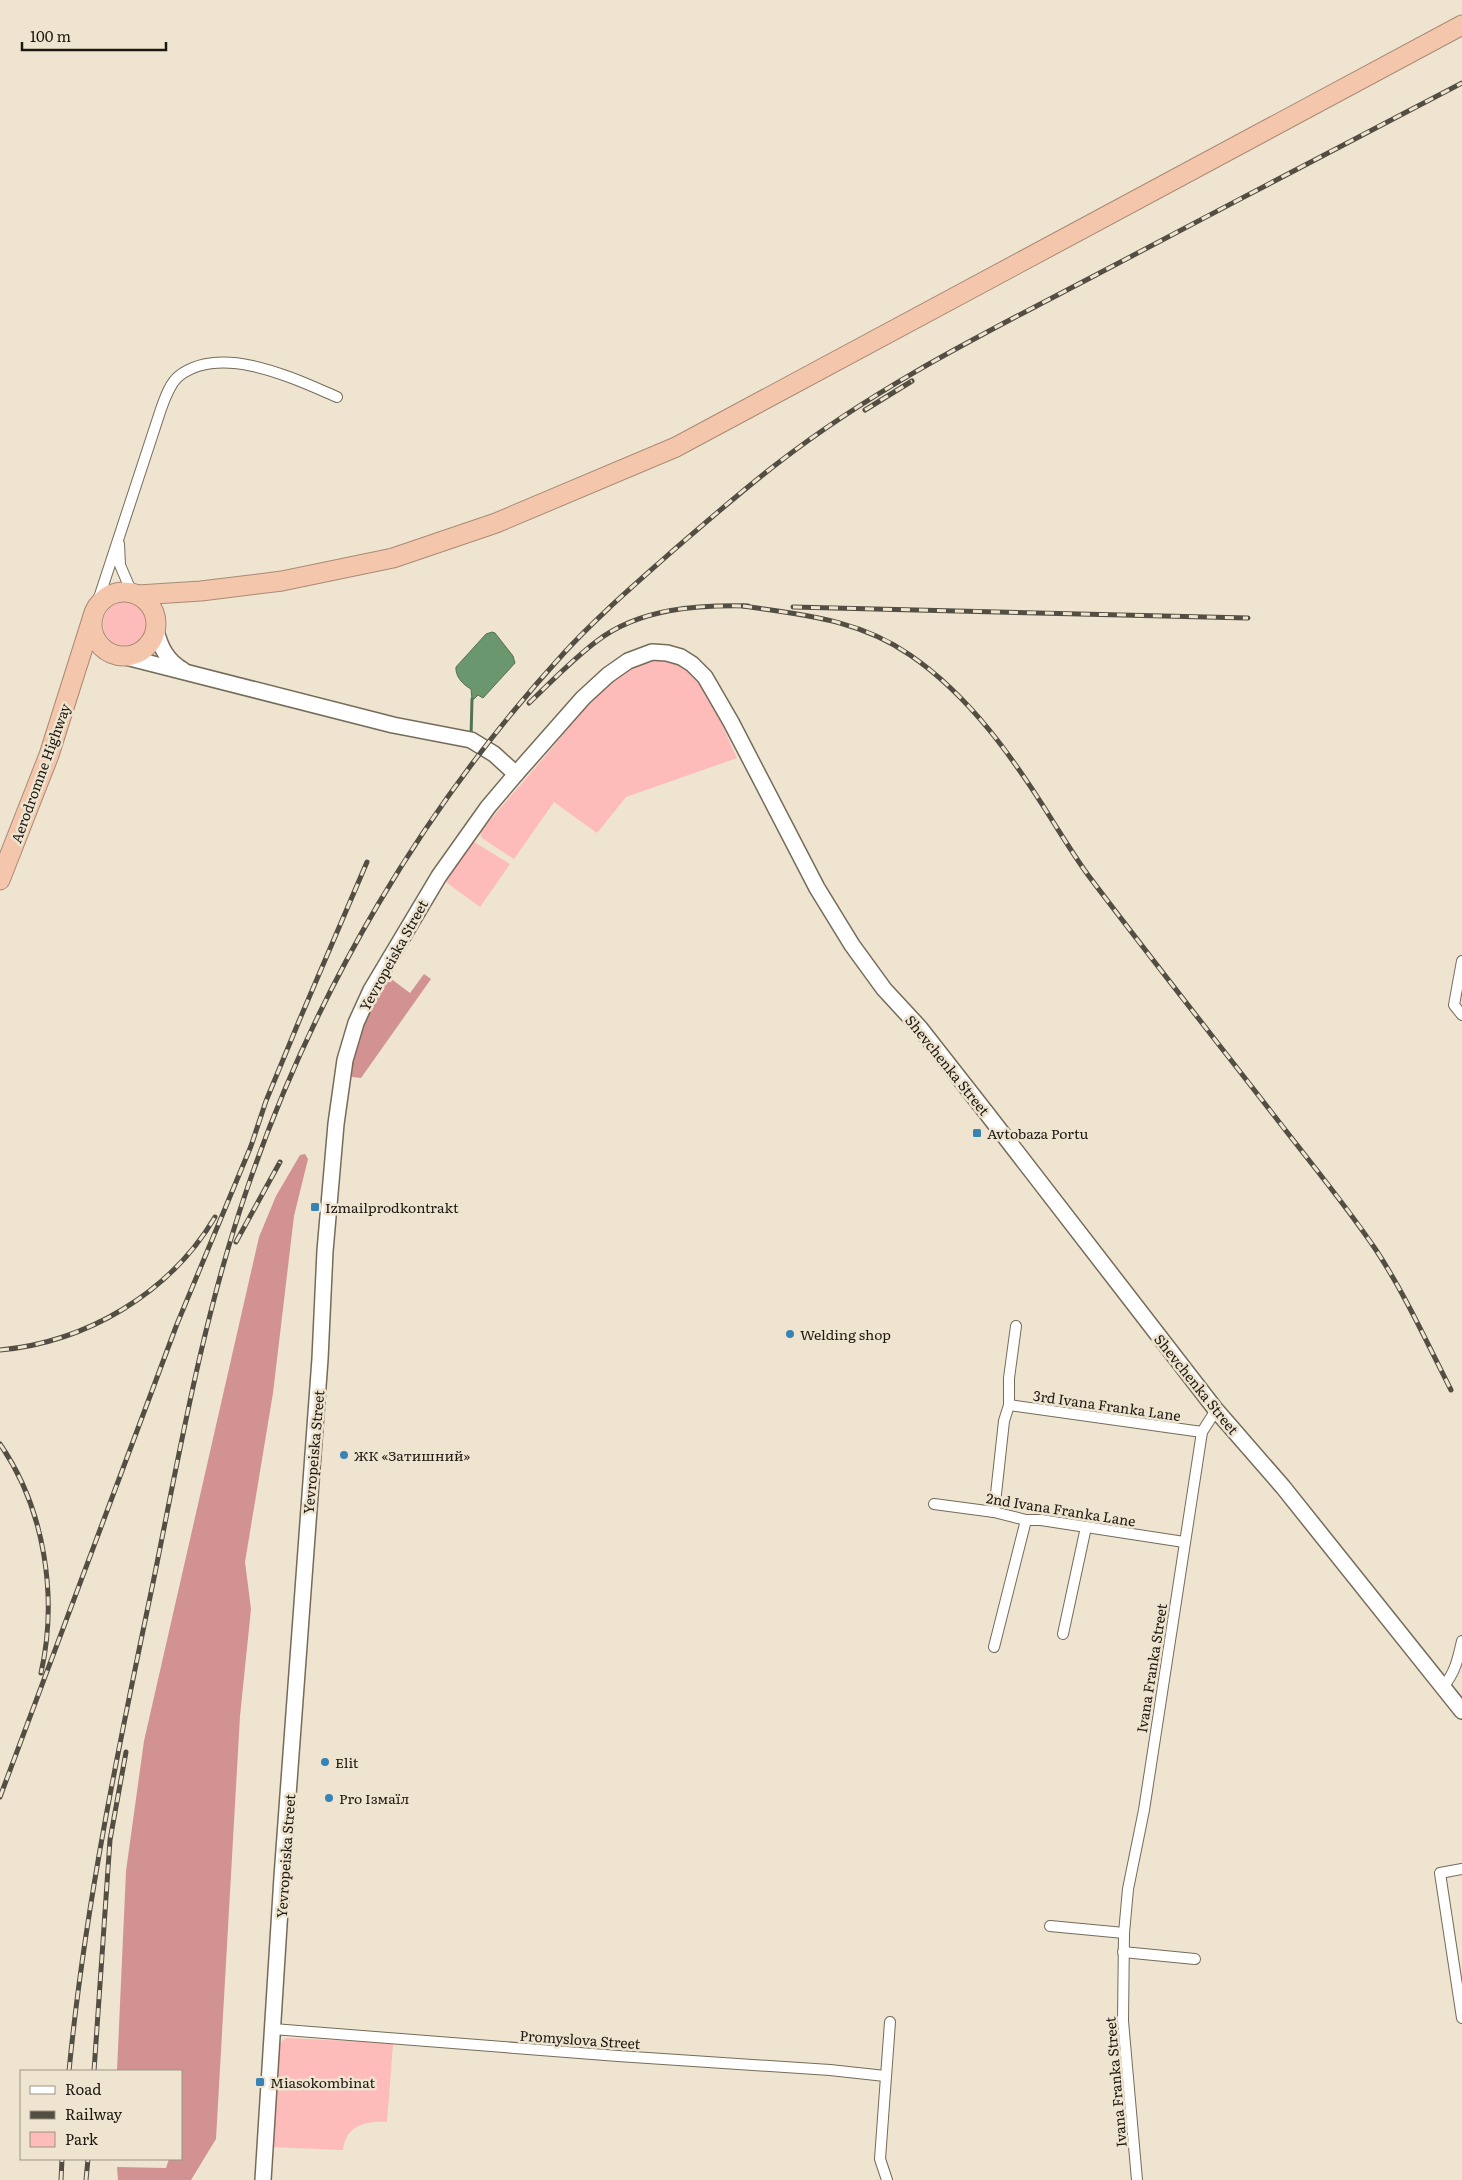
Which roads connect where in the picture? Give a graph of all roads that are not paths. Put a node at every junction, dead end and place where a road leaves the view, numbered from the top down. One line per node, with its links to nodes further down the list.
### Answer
1 (1462, 25): 4 (highway)
2 (337, 397): 3 (street, Aerodromne Highway)
3 (119, 534): 5 (street, Aerodromne Highway); 6 (street, Aerodromne Highway)
4 (201, 592): 5 (highway); 7 (highway)
5 (135, 594): 6 (highway); 7 (highway)
6 (94, 613): 8 (highway); 10 (highway, Aerodromne Highway)
7 (156, 628): 8 (highway); 9 (main road)
8 (119, 656): 9 (main road); 10 (highway, Aerodromne Highway)
9 (191, 674): 11 (main road)
10 (69, 694): 12 (highway, Aerodromne Highway)
11 (516, 774): 17 (main road, Shevchenka Street); 36 (main road, Yevropeiska Street)
12 (0, 880)
13 (1462, 961): 14 (street)
14 (1462, 1015)
15 (1016, 1326): 16 (street)
16 (1009, 1405): 18 (street, 3rd Ivana Franka Lane); 20 (street)
17 (1216, 1410): 18 (street, Ivana Franka Street); 27 (main road, Shevchenka Street)
18 (1202, 1432): 23 (street, Ivana Franka Street)
19 (934, 1504): 20 (street, 2nd Ivana Franka Lane)
20 (994, 1512): 21 (street, 2nd Ivana Franka Lane)
21 (1026, 1520): 22 (street, 2nd Ivana Franka Lane); 26 (street)
22 (1086, 1527): 23 (street, 2nd Ivana Franka Lane); 24 (street)
23 (1184, 1542): 31 (street, Ivana Franka Street)
24 (1063, 1634)
25 (1462, 1641): 27 (street)
26 (994, 1647)
27 (1443, 1687): 28 (main road, Shevchenka Street)
28 (1462, 1711)
29 (1462, 1869): 34 (street)
30 (1050, 1926): 31 (street)
31 (1124, 1933): 32 (street, Ivana Franka Street)
32 (1123, 1952): 33 (street); 40 (street, Ivana Franka Street)
33 (1195, 1958)
34 (1462, 2018)
35 (890, 2022): 37 (street)
36 (273, 2029): 37 (street, Promyslova Street); 38 (main road, Yevropeiska Street)
37 (885, 2076): 39 (street)
38 (263, 2180)
39 (887, 2180)
40 (1137, 2180)

